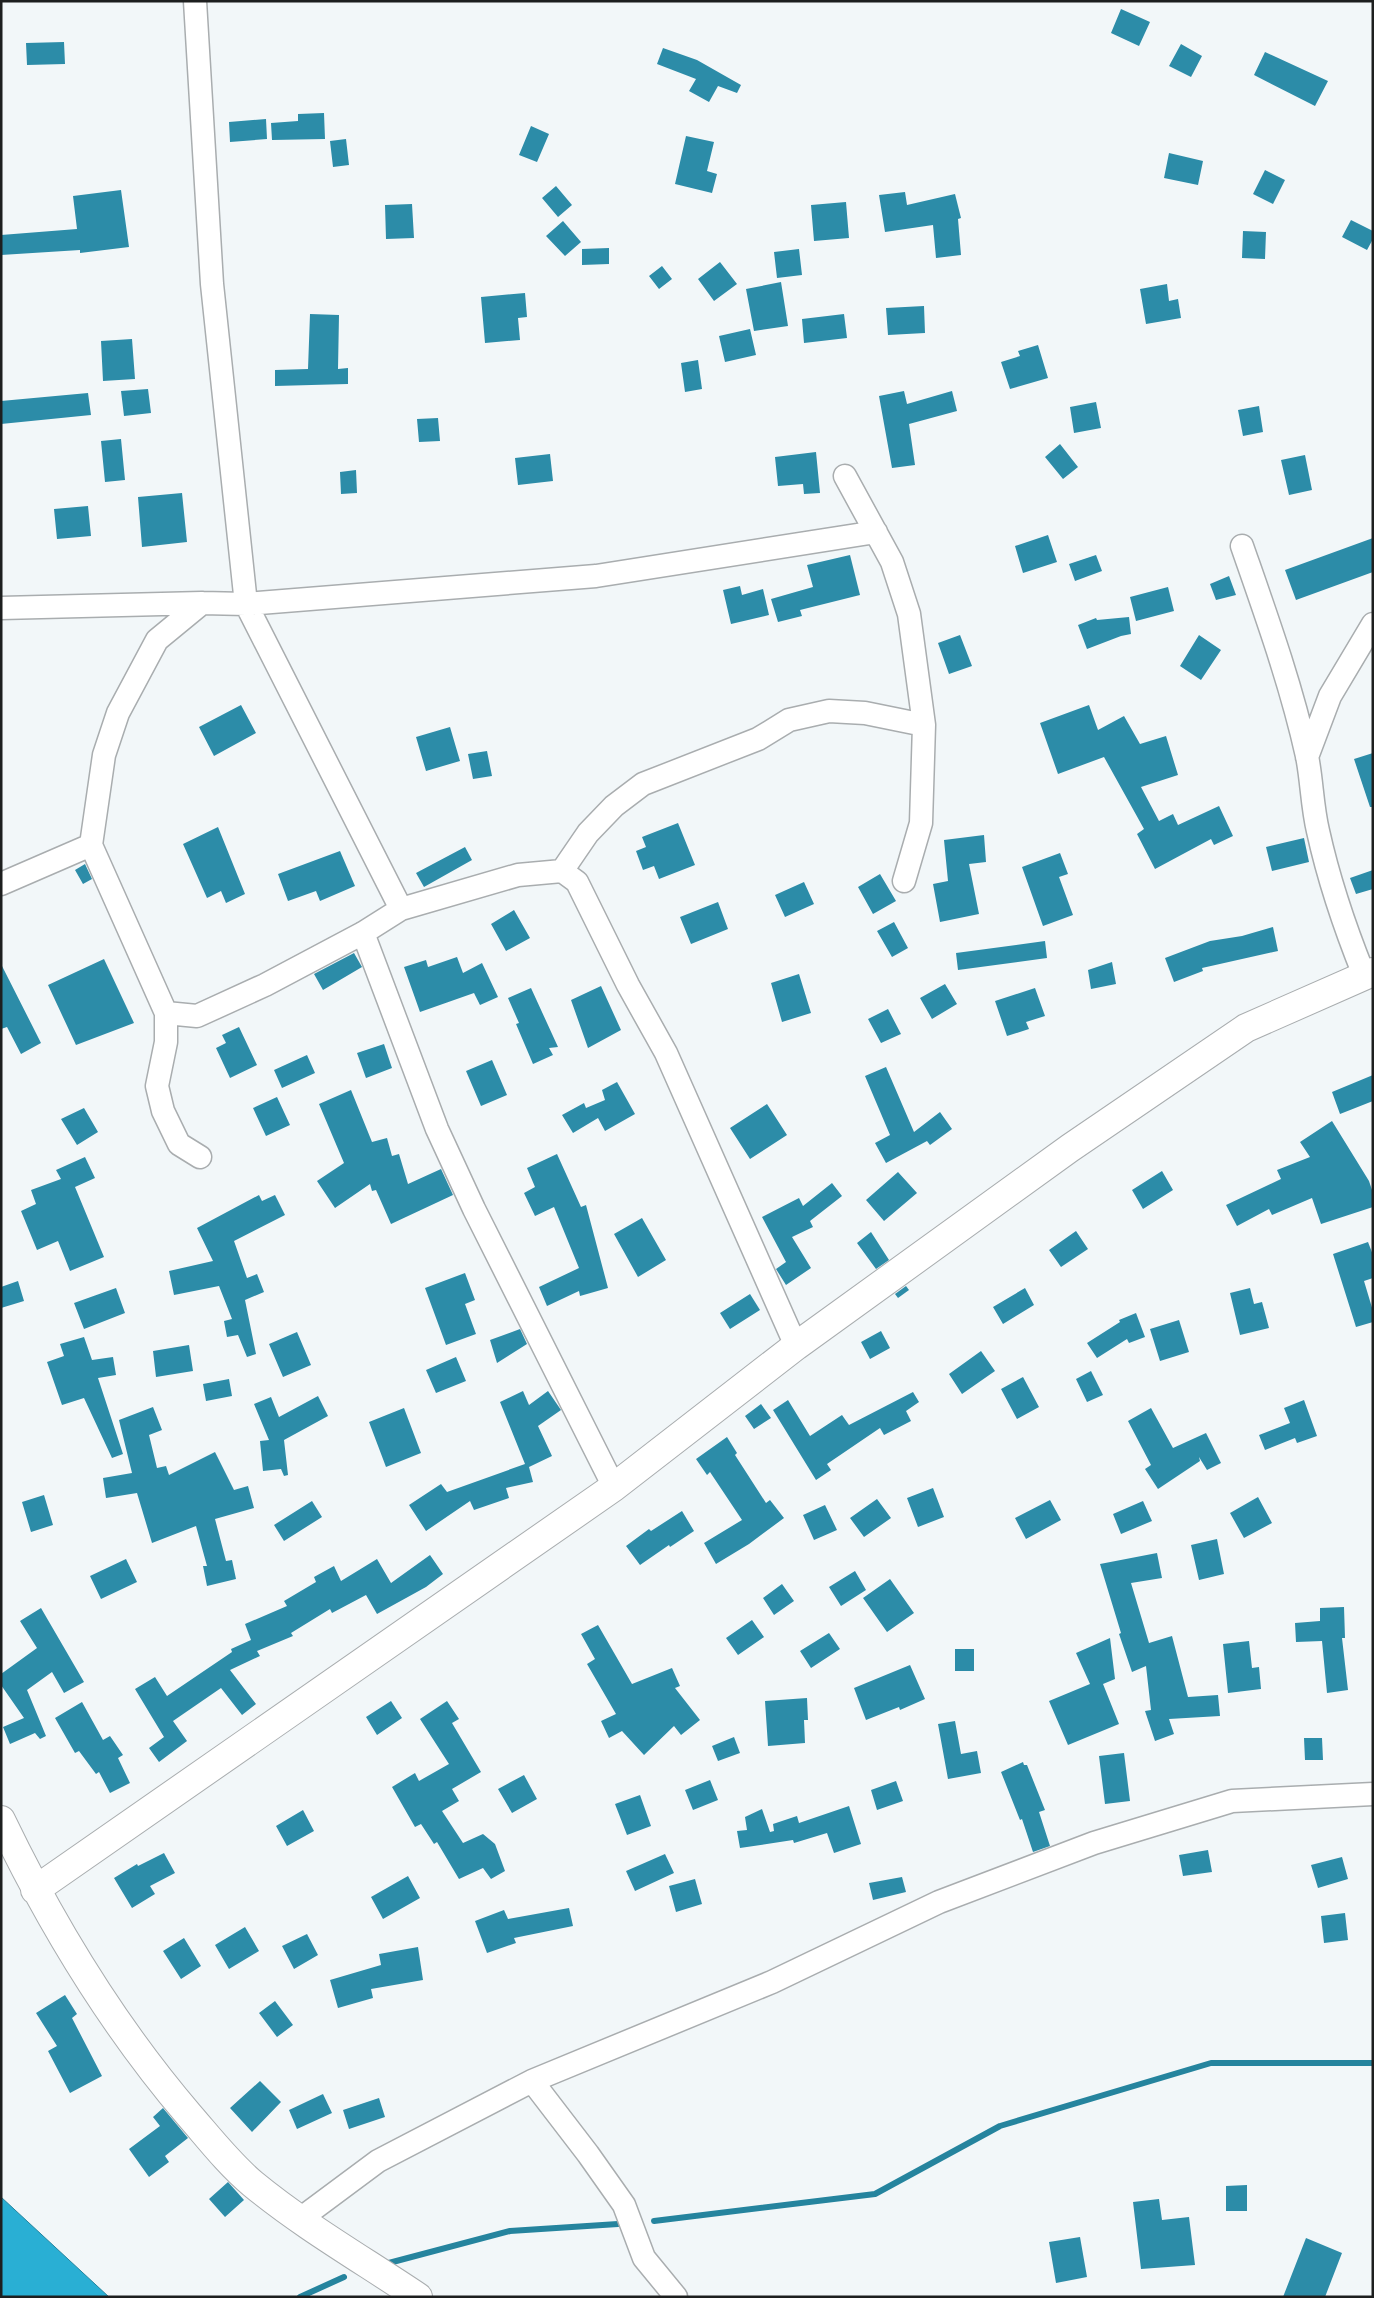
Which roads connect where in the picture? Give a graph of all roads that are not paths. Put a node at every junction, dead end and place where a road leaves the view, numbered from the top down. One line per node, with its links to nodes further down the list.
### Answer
1 (195, 1): 6 (street)
2 (846, 476): 3 (street)
3 (876, 532): 6 (street); 9 (street)
4 (1242, 546): 10 (street)
5 (202, 603): 6 (street); 7 (street); 11 (street)
6 (246, 604): 15 (street)
7 (1, 608)
8 (1373, 624): 10 (street)
9 (924, 725): 12 (street); 13 (street)
10 (1307, 757): 17 (street)
11 (91, 845): 14 (street); 18 (street)
12 (562, 871): 15 (street); 20 (street)
13 (904, 881)
14 (1, 884)
15 (401, 909): 16 (street)
16 (363, 933): 18 (street); 21 (street)
17 (1368, 973): 20 (street)
18 (166, 1013): 19 (street)
19 (200, 1158)
20 (796, 1346): 21 (street)
21 (614, 1487): 24 (street)
22 (1373, 1794): 25 (street)
23 (1, 1820): 24 (street)
24 (35, 1890): 26 (street)
25 (532, 2081): 26 (street); 28 (street)
26 (300, 2219): 27 (street)
27 (418, 2297)
28 (676, 2297)

